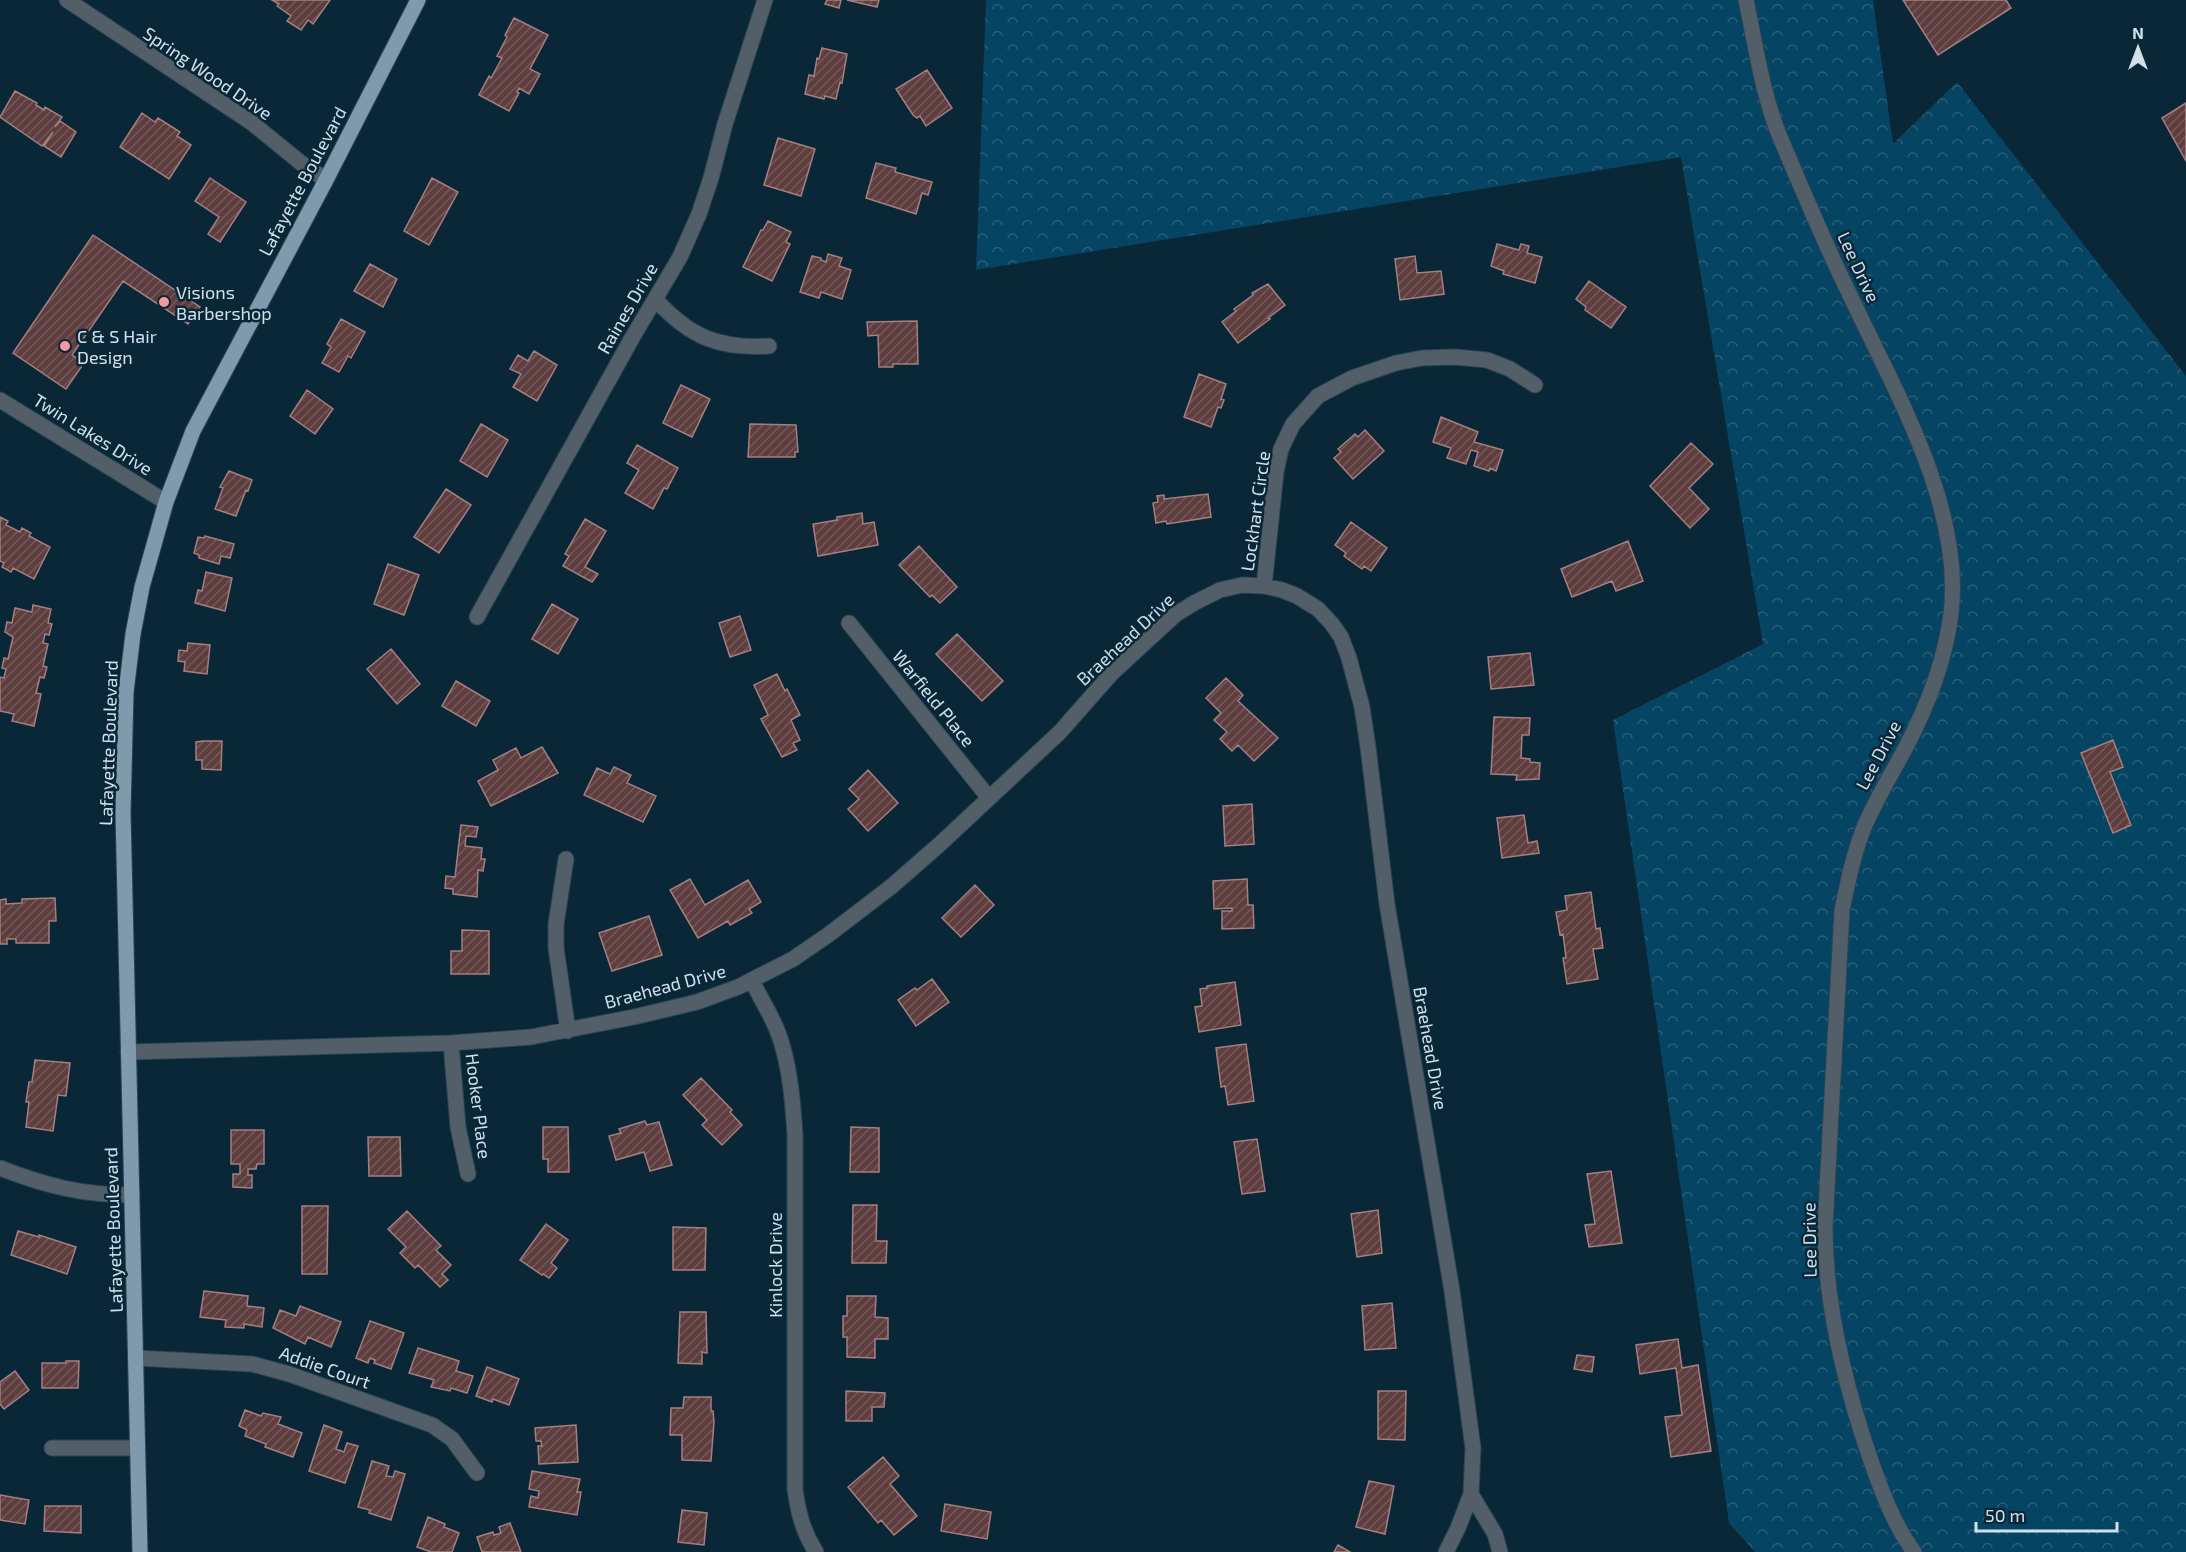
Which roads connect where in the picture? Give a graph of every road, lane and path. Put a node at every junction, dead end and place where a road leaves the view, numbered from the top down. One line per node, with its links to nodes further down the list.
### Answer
1 (67, 0): 5 (street, Spring Wood Drive)
2 (418, 0): 5 (main road, Lafayette Boulevard)
3 (765, 0): 6 (street, Raines Drive)
4 (1746, 0): 32 (street, Lee Drive)
5 (326, 180): 10 (main road, Lafayette Boulevard)
6 (655, 299): 7 (street); 12 (street, Raines Drive)
7 (769, 346)
8 (1535, 385): 11 (street, Lockhart Circle)
9 (0, 400): 10 (street, Twin Lakes Drive)
10 (166, 502): 19 (main road, Lafayette Boulevard)
11 (1264, 586): 14 (street, Braehead Drive); 27 (street, Braehead Drive)
12 (477, 617)
13 (849, 623): 14 (street, Warfield Place)
14 (989, 798): 16 (street, Braehead Drive)
15 (566, 859): 17 (street)
16 (752, 981): 17 (street, Braehead Drive); 29 (street, Kinlock Drive)
17 (568, 1031): 18 (street, Braehead Drive)
18 (451, 1043): 19 (street, Braehead Drive); 21 (street, Hooker Place)
19 (128, 1052): 22 (main road, Lafayette Boulevard)
20 (0, 1168): 22 (street)
21 (468, 1174)
22 (132, 1195): 23 (main road, Lafayette Boulevard)
23 (136, 1358): 25 (main road, Lafayette Boulevard); 26 (street, Addie Court)
24 (52, 1448): 25 (street)
25 (137, 1448): 28 (main road, Lafayette Boulevard)
26 (477, 1473)
27 (1471, 1494): 30 (street, Braehead Drive); 31 (street)
28 (140, 1552)
29 (814, 1552)
30 (1446, 1552)
31 (1500, 1552)
32 (1914, 1552)

